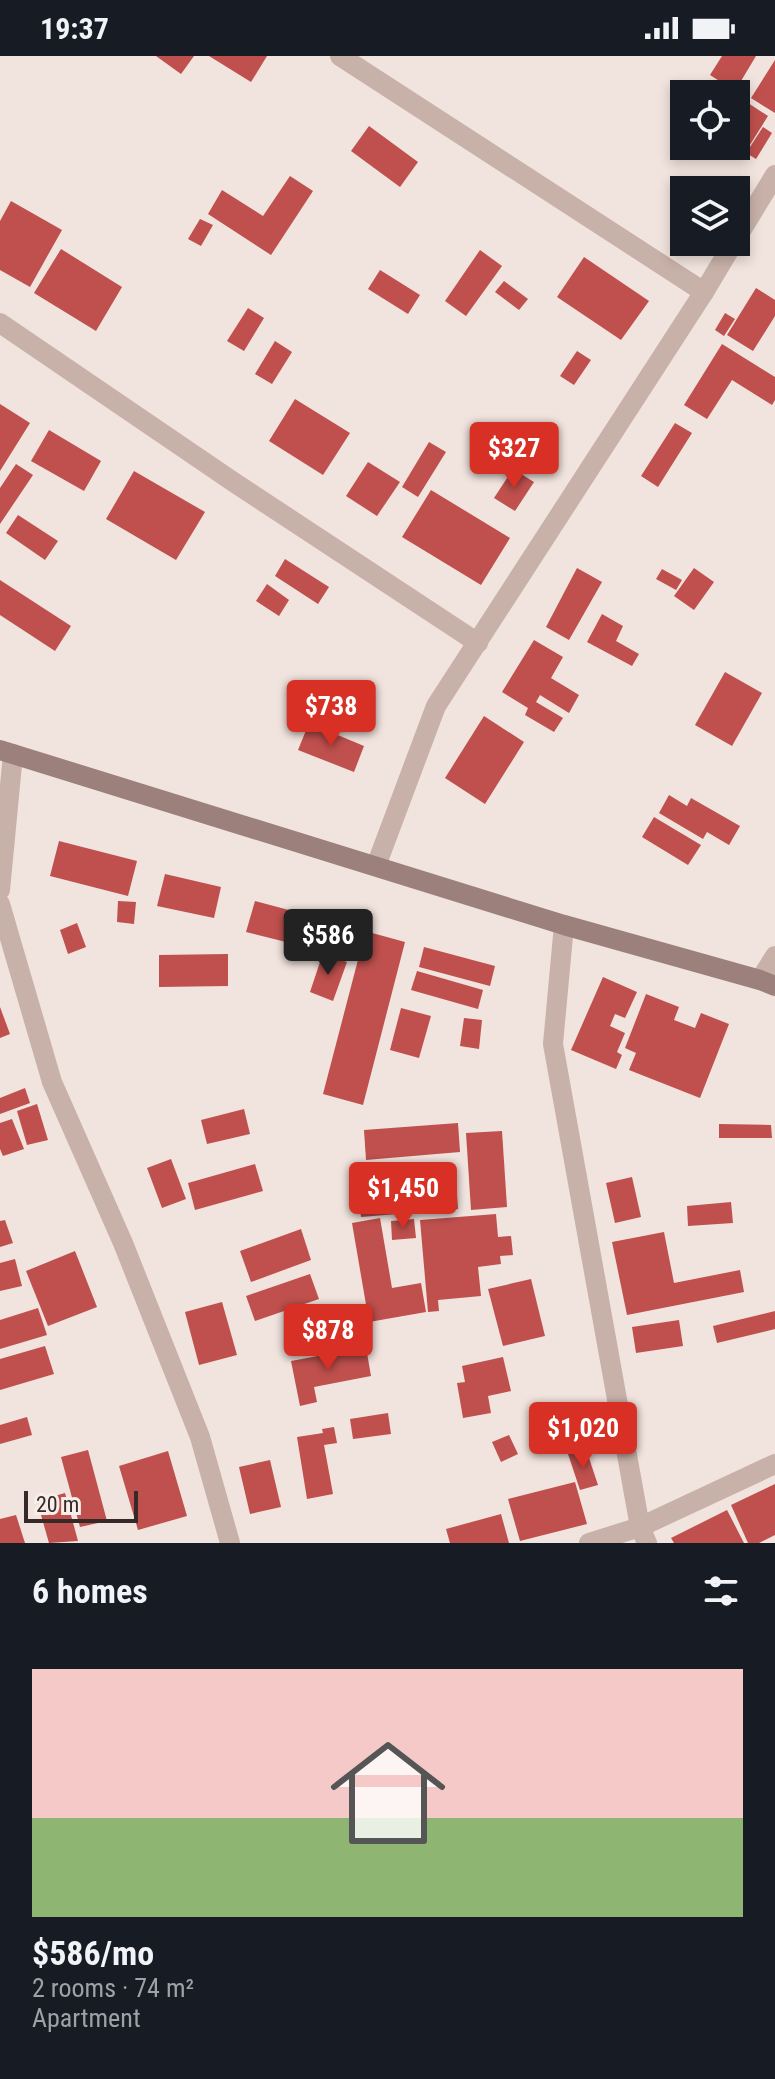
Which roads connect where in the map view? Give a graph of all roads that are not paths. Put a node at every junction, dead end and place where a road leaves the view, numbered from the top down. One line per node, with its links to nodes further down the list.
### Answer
1 (340, 56): 5 (street)
2 (775, 175): 3 (street)
3 (750, 216)
4 (726, 256): 5 (street)
5 (704, 292): 7 (street)
6 (0, 323): 7 (street)
7 (478, 643): 9 (street)
8 (6, 752): 9 (street); 10 (street)
9 (376, 866): 12 (street)
10 (0, 890)
11 (0, 904): 17 (street)
12 (564, 925): 14 (street); 16 (street)
13 (775, 956): 14 (street)
14 (767, 983)
15 (775, 1464): 16 (street)
16 (644, 1535): 18 (street)
17 (230, 1543)
18 (589, 1543)

